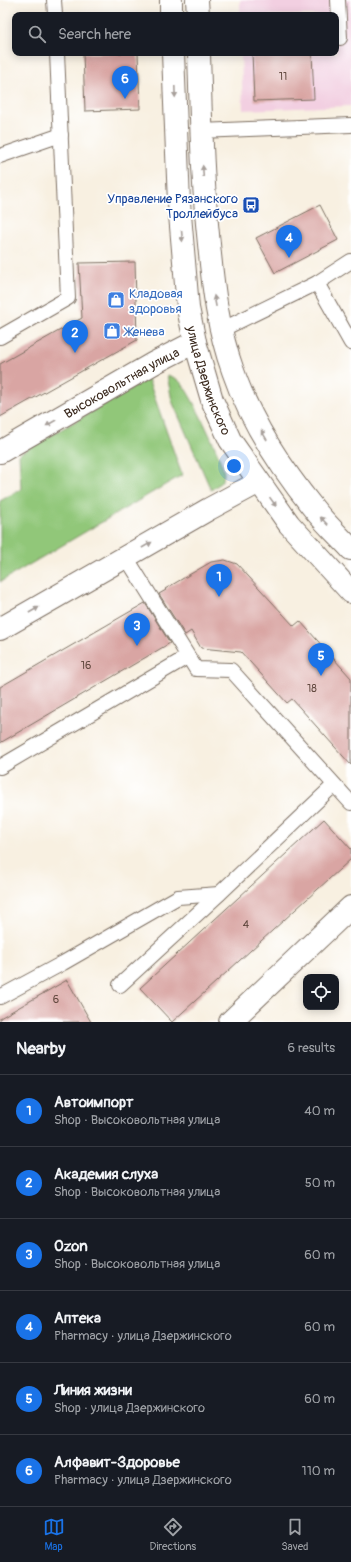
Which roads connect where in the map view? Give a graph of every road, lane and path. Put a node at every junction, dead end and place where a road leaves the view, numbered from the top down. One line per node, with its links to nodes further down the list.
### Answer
1 (54, 0): 5 (lane)
2 (171, 0): 6 (main road)
3 (198, 0): 7 (main road)
4 (342, 2): 8 (lane)
5 (55, 12)
6 (171, 12)
7 (198, 12)
8 (340, 38)
9 (57, 56): 14 (lane)
10 (173, 56): 20 (main road, улица Дзержинского, one-way to 20)
11 (199, 56): 13 (main road, улица Дзержинского)
12 (351, 125): 13 (lane)
13 (201, 131): 18 (main road, улица Дзержинского, one-way to 13)
14 (61, 135): 15 (lane); 19 (lane)
15 (0, 156)
16 (351, 261): 17 (lane, Высоковольтная улица)
17 (317, 283): 18 (lane, Высоковольтная улица); 21 (lane)
18 (221, 330): 20 (main road, Высоковольтная улица); 23 (main road, улица Дзержинского, one-way to 18)
19 (0, 337)
20 (195, 342): 22 (main road, Высоковольтная улица, one-way to 22); 24 (main road, улица Дзержинского)
21 (351, 343)
22 (0, 452)
23 (284, 469): 24 (main road); 25 (main road, улица Дзержинского, one-way to 23)
24 (259, 482): 26 (main road, one-way to 24); 27 (main road, улица Дзержинского, one-way to 27)
25 (351, 549)
26 (126, 557): 28 (main road, one-way to 26); 29 (lane)
27 (351, 592)
28 (0, 629)
29 (187, 656): 30 (lane); 31 (lane)
30 (0, 767)
31 (334, 784): 32 (lane); 33 (lane)
32 (351, 803)
33 (219, 894): 35 (lane); 36 (lane)
34 (351, 907): 37 (main road)
35 (120, 985)
36 (0, 997)
37 (230, 1022)

